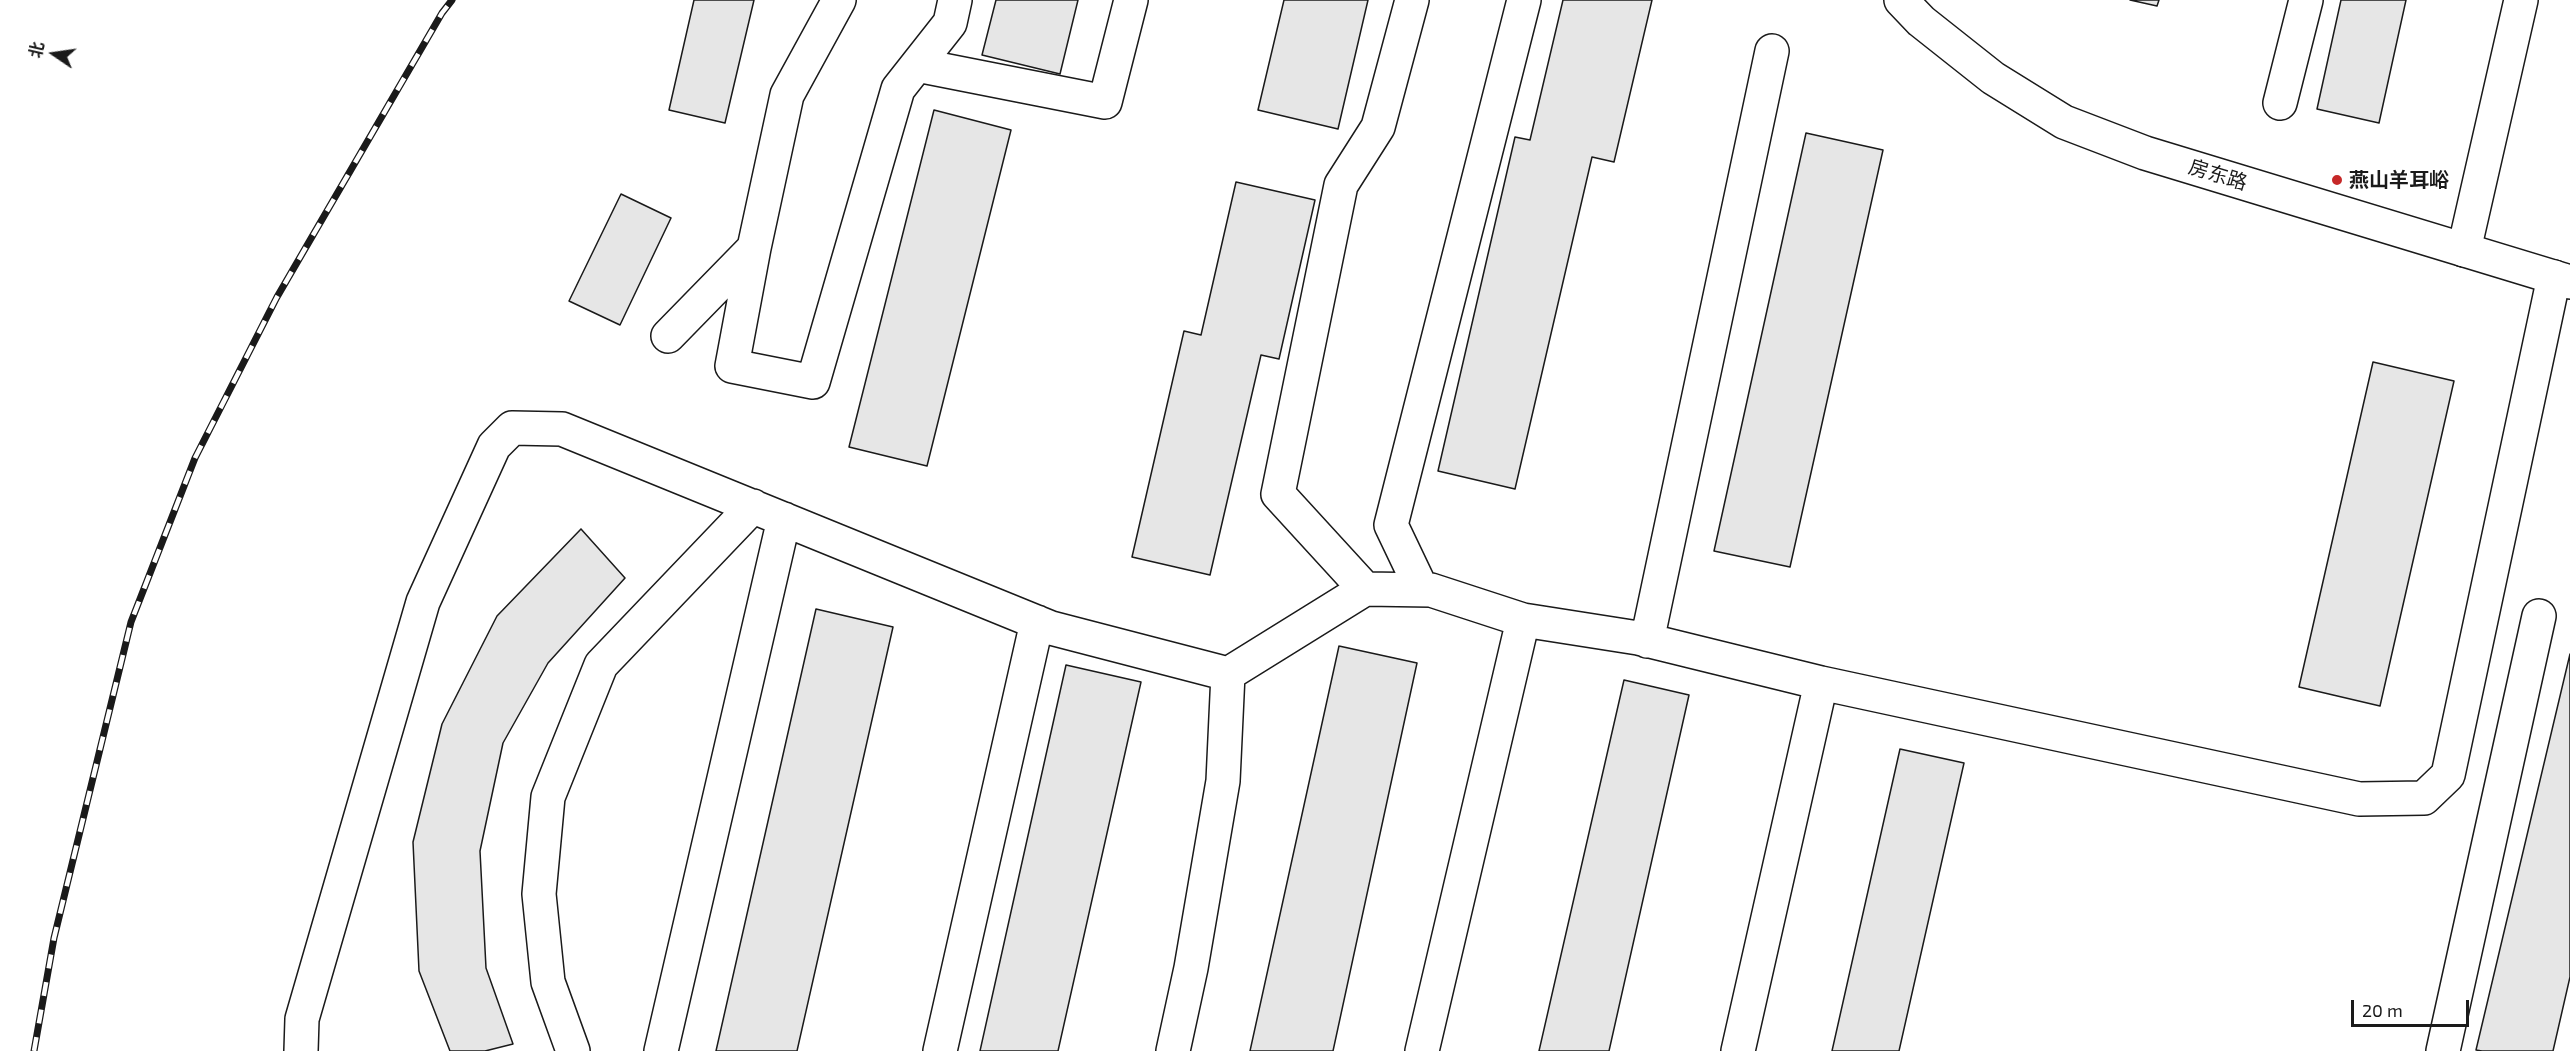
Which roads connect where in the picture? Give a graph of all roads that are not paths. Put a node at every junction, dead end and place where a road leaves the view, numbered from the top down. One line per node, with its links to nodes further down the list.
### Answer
1 (839, 0): 12 (street)
2 (955, 0): 10 (street)
3 (1131, 0): 10 (street)
4 (1412, 0): 18 (street)
5 (1524, 0): 19 (street)
6 (1901, 0): 13 (street, 房东路)
7 (2306, 0): 11 (street)
8 (2521, 0): 13 (street)
9 (1772, 51): 23 (street)
10 (917, 65): 12 (street)
11 (2280, 103)
12 (753, 248): 15 (street)
13 (2464, 250): 14 (street, 房东路)
14 (2562, 280): 25 (street)
15 (668, 336)
16 (753, 506): 17 (street); 26 (street); 27 (street)
17 (784, 519): 22 (street); 28 (street)
18 (1365, 589): 19 (street); 24 (street)
19 (1422, 590): 21 (street)
20 (2540, 616): 33 (street)
21 (1523, 620): 23 (street); 31 (street)
22 (1037, 622): 24 (street); 29 (street)
23 (1647, 641): 25 (street)
24 (1228, 674): 30 (street)
25 (1821, 683): 32 (street)
26 (301, 1051)
27 (573, 1051)
28 (661, 1051)
29 (940, 1051)
30 (1173, 1051)
31 (1422, 1051)
32 (1738, 1051)
33 (2443, 1051)

